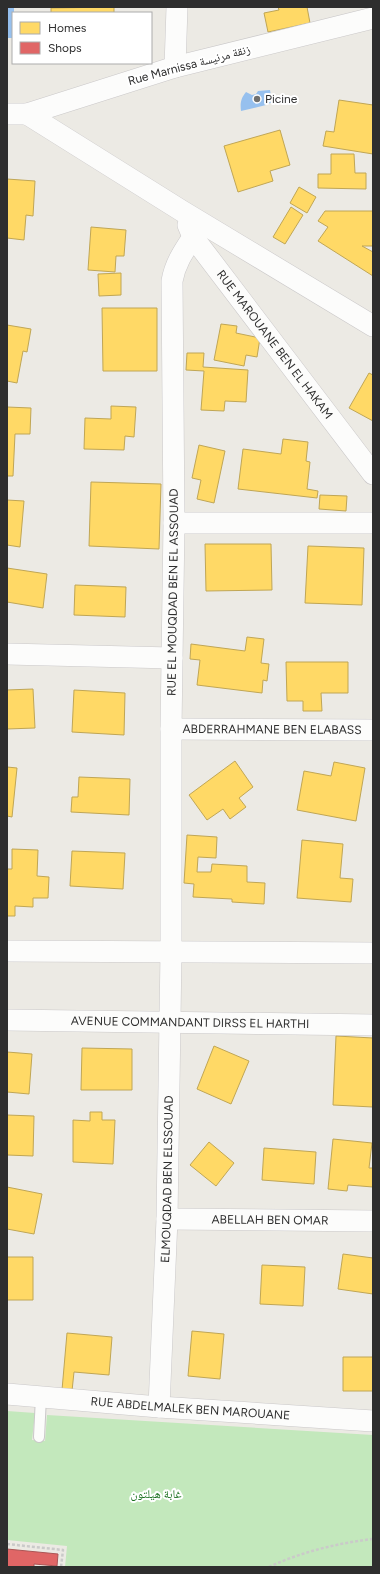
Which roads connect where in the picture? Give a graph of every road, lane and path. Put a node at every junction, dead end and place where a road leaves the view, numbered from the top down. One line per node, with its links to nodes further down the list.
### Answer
1 (177, 7): 3 (street)
2 (373, 18): 3 (street, Rue Marnissa زنقة مرنيسة)
3 (175, 67): 4 (street, Rue Marnissa زنقة مرنيسة)
4 (17, 114): 5 (street)
5 (182, 211): 6 (street, RUE MAROUANE BEN EL HAKAM); 7 (street)
6 (192, 237): 8 (street, RUE MAROUANE BEN EL HAKAM); 9 (street, RUE EL MOUQDAD BEN EL ASSOUAD)
7 (373, 326)
8 (373, 474)
9 (174, 523): 10 (street); 12 (street, RUE EL MOUQDAD BEN EL ASSOUAD)
10 (373, 523)
11 (7, 654): 12 (street)
12 (172, 658): 13 (street, RUE EL MOUQDAD BEN EL ASSOUAD)
13 (172, 729): 14 (street, ABDERRAHMANE BEN ELABASS); 16 (street, RUE EL MOUQDAD BEN EL ASSOUAD)
14 (373, 730)
15 (7, 951): 16 (street)
16 (171, 952): 17 (street); 19 (street, ELMOUQDAD BEN ELSSOUAD)
17 (373, 953)
18 (7, 1020): 19 (street, AVENUE COMMANDANT DIRSS EL HARTHI)
19 (170, 1023): 20 (street, AVENUE COMMANDANT DIRSS EL HARTHI); 21 (street, ELMOUQDAD BEN ELSSOUAD)
20 (373, 1025)
21 (167, 1219): 22 (street, ABELLAH BEN OMAR); 25 (street, ELMOUQDAD BEN ELSSOUAD)
22 (373, 1221)
23 (7, 1394): 24 (street, RUE ABDELMALEK BEN MAROUANE)
24 (41, 1397): 25 (street, RUE ABDELMALEK BEN MAROUANE); 27 (lane)
25 (159, 1407): 26 (street, RUE ABDELMALEK BEN MAROUANE)
26 (373, 1421)
27 (40, 1437)
28 (373, 1539): 31 (path)
29 (7, 1544): 30 (path)
30 (62, 1567)
31 (269, 1567)

